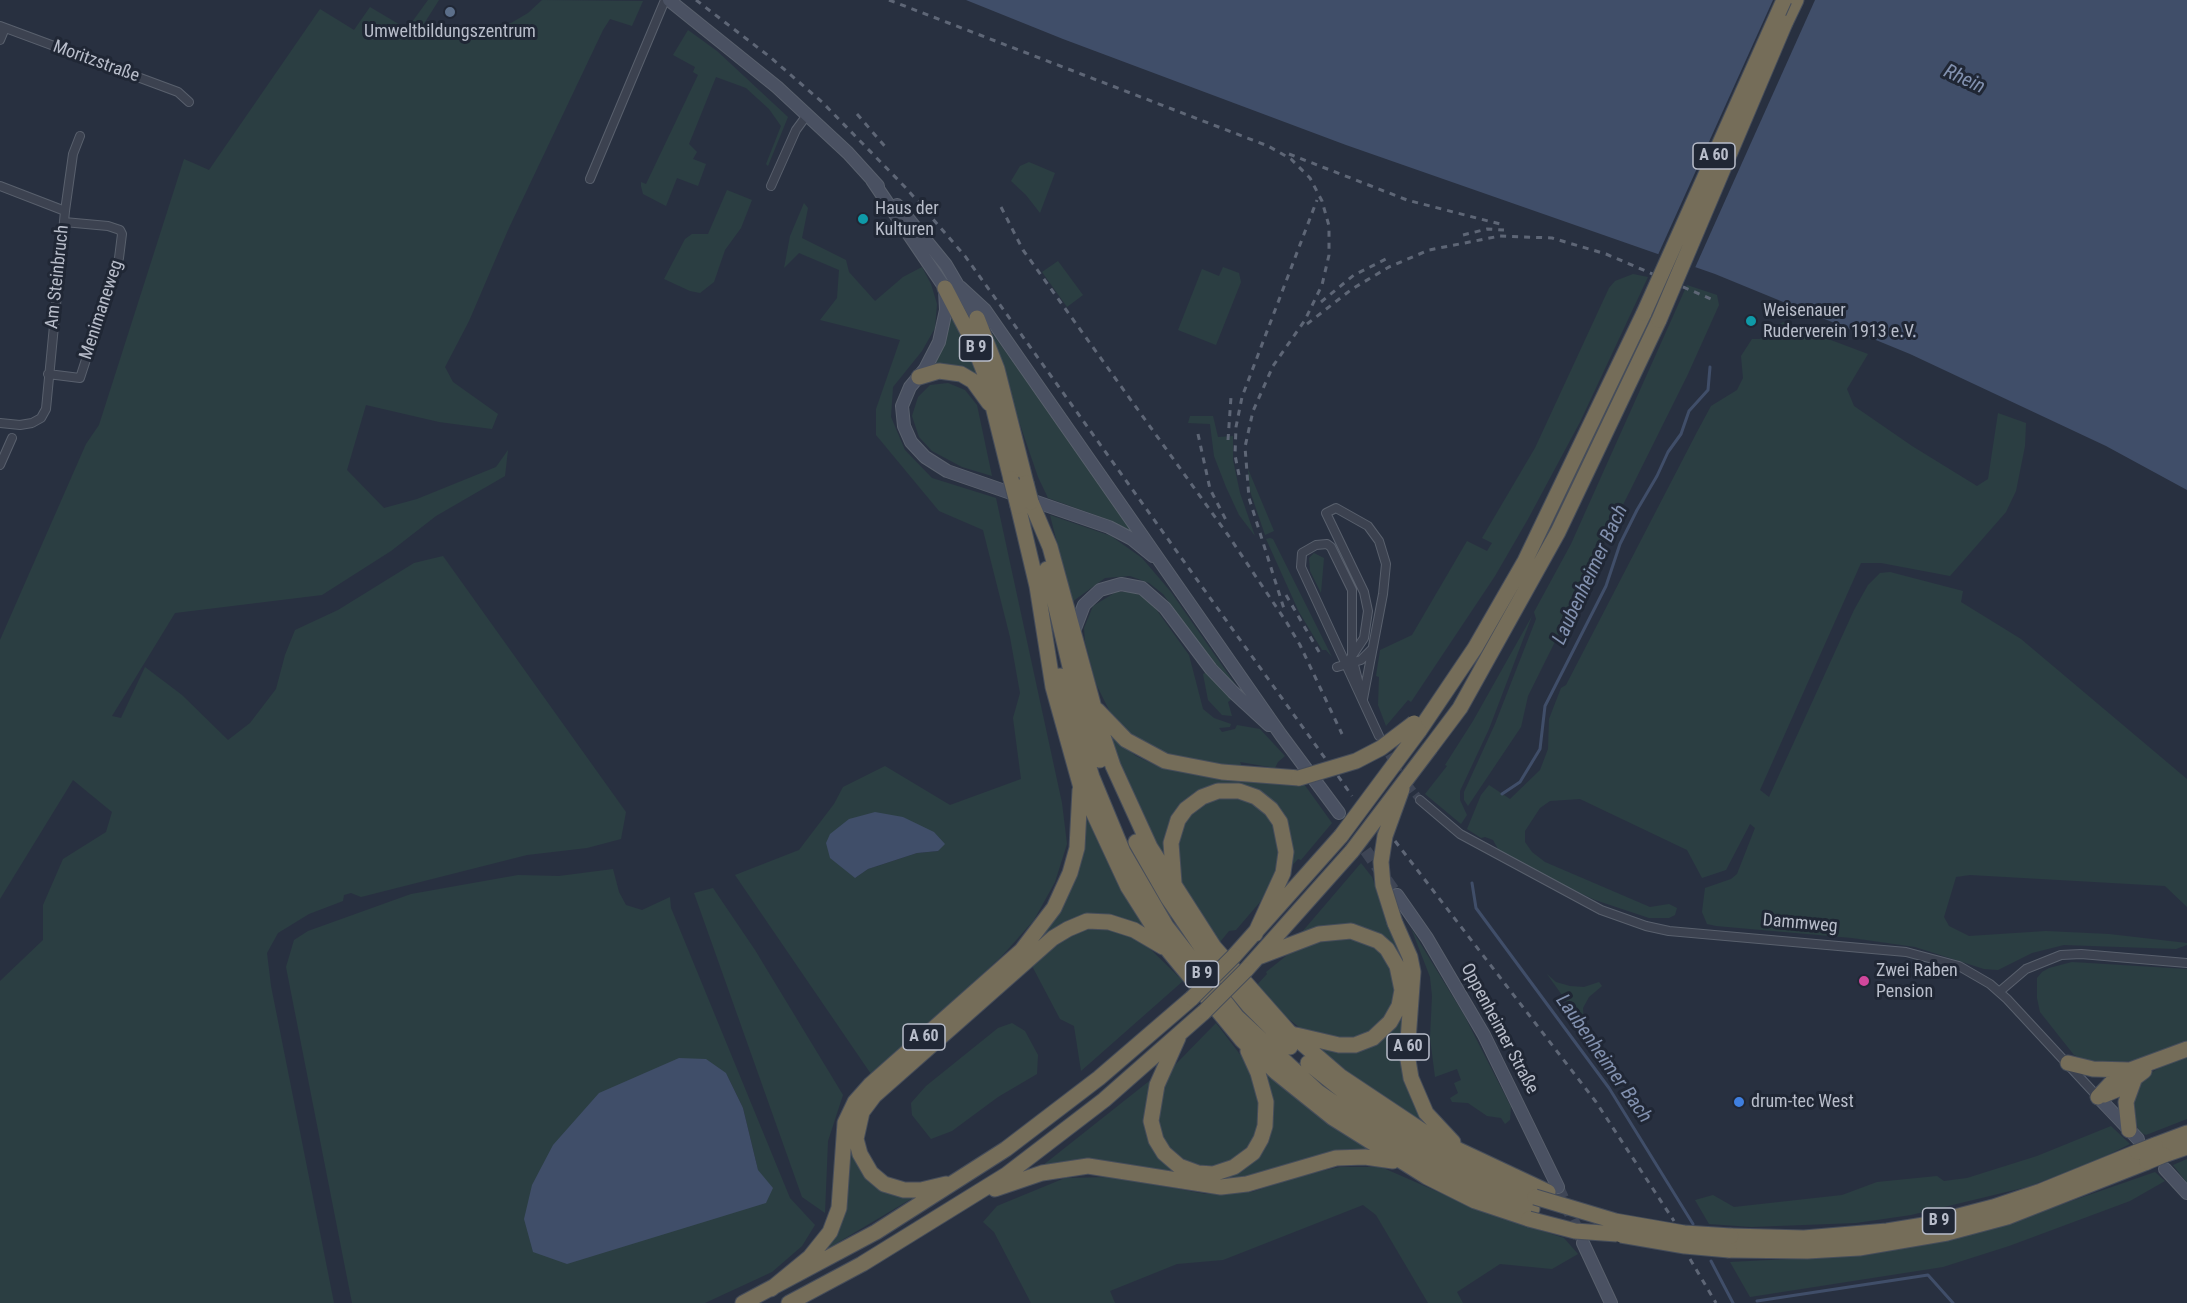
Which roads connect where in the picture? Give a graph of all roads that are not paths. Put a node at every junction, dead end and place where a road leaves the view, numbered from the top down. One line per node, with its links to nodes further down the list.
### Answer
1 (667, 0): 7 (main road); 9 (street)
2 (1784, 0): 32 (highway, A 60, bridge)
3 (1796, 0): 36 (highway, A 60, bridge)
4 (2, 27): 5 (street); 6 (street, Moritzstraße)
5 (0, 40)
6 (189, 102)
7 (807, 115): 11 (street); 14 (main road)
8 (80, 136): 12 (street, Am Steinbruch)
9 (590, 179)
10 (0, 186): 12 (street)
11 (771, 186)
12 (65, 211): 13 (street, Am Steinbruch)
13 (64, 222): 17 (street, Am Steinbruch); 17 (street, Menimaneweg)
14 (953, 287): 15 (main road); 16 (main road); 18 (main road); 19 (highway, B 9)
15 (977, 318): 16 (main road); 23 (highway, B 9)
16 (1004, 338): 25 (main road)
17 (48, 374): 20 (street, Am Steinbruch)
18 (919, 377): 19 (highway); 25 (main road)
19 (996, 413): 23 (highway, B 9)
20 (0, 423)
21 (12, 438): 22 (street)
22 (0, 465)
23 (1019, 481): 24 (highway, B 9, bridge)
24 (1029, 507): 26 (highway, B 9); 27 (highway); 63 (highway, B 9)
25 (1170, 575): 33 (main road)
26 (1040, 601): 35 (highway); 63 (highway, B 9)
27 (1074, 631): 31 (highway); 33 (main road)
28 (1374, 646): 29 (street); 29 (street); 30 (street)
29 (1347, 663): 29 (street); 30 (street); 30 (street)
30 (1363, 699): 34 (street)
31 (1094, 706): 32 (highway, bridge); 39 (highway)
32 (1417, 727): 41 (highway, A 60, bridge)
33 (1281, 735): 38 (main road)
34 (1379, 736)
35 (1080, 784): 42 (highway); 66 (highway, A 60)
36 (1402, 789): 43 (highway, A 60, bridge); 56 (highway, A 60, bridge)
37 (1420, 800): 45 (street, Dammweg)
38 (1339, 813)
39 (1174, 886): 41 (highway, A 60); 46 (highway)
40 (1397, 895): 60 (main road, Oppenheimer Straße)
41 (1255, 934): 59 (highway, A 60, bridge)
42 (1168, 950): 48 (highway); 59 (highway, B 9)
43 (1260, 956): 46 (highway); 47 (highway, A 60, bridge)
44 (2187, 963): 45 (street)
45 (1999, 992): 50 (street, Dammweg)
46 (1289, 1032): 56 (highway)
47 (1181, 1033): 48 (highway, A 60); 62 (highway, A 60)
48 (1242, 1040): 58 (highway)
49 (2187, 1049): 51 (highway)
50 (2068, 1063): 51 (highway); 52 (street, Dammweg)
51 (2132, 1075): 52 (highway); 54 (highway)
52 (2098, 1096): 54 (main road, Dammweg)
53 (2187, 1133): 57 (highway, B 9)
54 (2138, 1146): 57 (highway, B 9, bridge); 64 (highway, B 9, bridge)
55 (2187, 1147): 57 (highway, B 9)
56 (1466, 1155): 63 (highway)
57 (2161, 1156): 61 (main road)
58 (1400, 1162): 62 (highway); 63 (highway)
59 (957, 1182): 66 (highway, A 60)
60 (1558, 1187)
61 (2187, 1193)
62 (978, 1194): 68 (highway, A 60)
63 (1533, 1203): 64 (highway, bridge); 64 (highway, B 9, bridge)
64 (1616, 1227)
65 (1583, 1243): 69 (main road)
66 (771, 1289): 67 (highway, A 60)
67 (743, 1303)
68 (789, 1303)
69 (1611, 1303)

